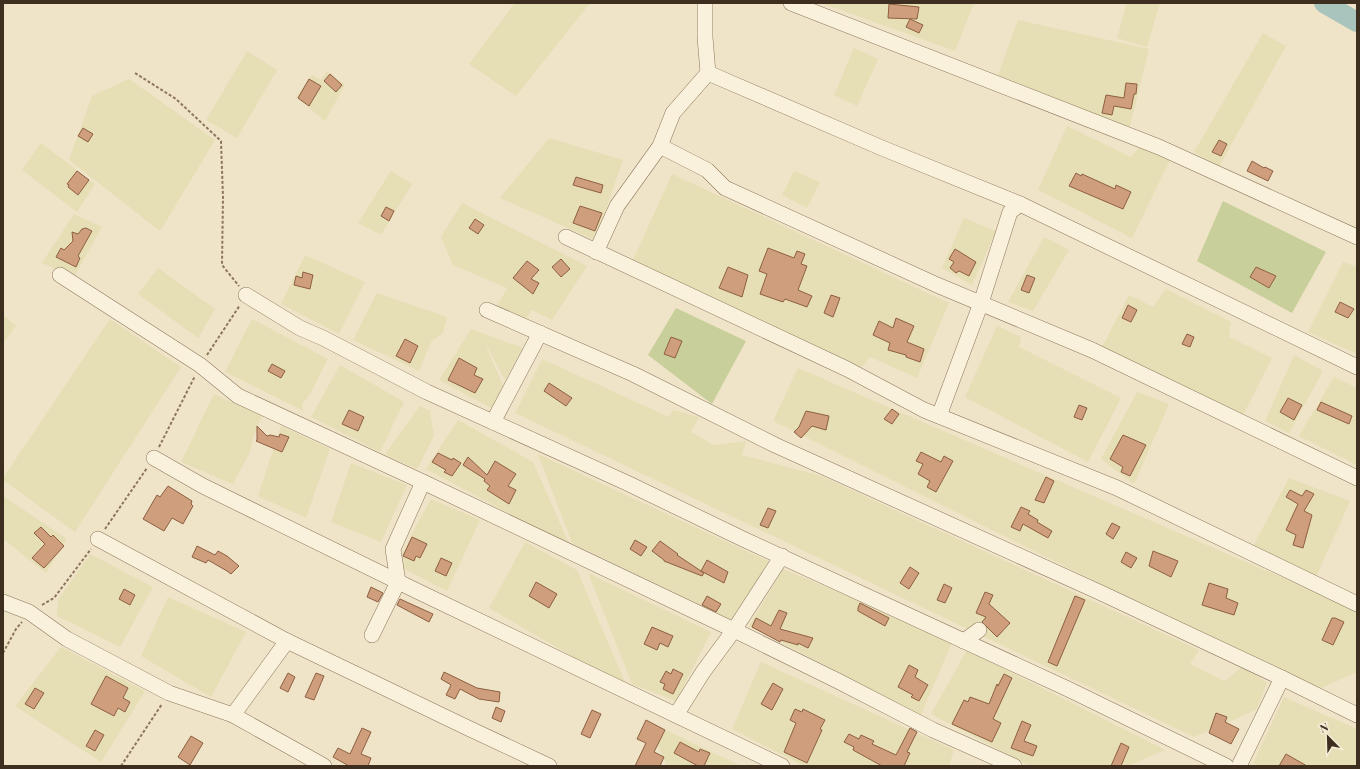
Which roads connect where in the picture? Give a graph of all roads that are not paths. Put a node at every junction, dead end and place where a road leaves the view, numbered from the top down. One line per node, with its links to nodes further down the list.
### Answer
1 (705, 3): 3 (street)
2 (791, 3): 7 (street)
3 (708, 73): 4 (street); 5 (street)
4 (660, 146): 8 (street); 11 (street)
5 (1020, 204): 11 (street); 14 (street)
6 (566, 237): 8 (street)
7 (1357, 237)
8 (596, 252): 15 (street)
9 (60, 276): 19 (street)
10 (246, 295): 16 (street)
11 (981, 303): 15 (street); 18 (street)
12 (486, 310): 13 (street)
13 (540, 333): 16 (street); 30 (street)
14 (1357, 368)
15 (939, 416): 24 (street)
16 (493, 422): 21 (street)
17 (154, 458): 22 (street)
18 (1357, 478)
19 (423, 482): 22 (street); 25 (street)
20 (98, 539): 28 (street)
21 (782, 556): 25 (street); 29 (street)
22 (398, 582): 27 (street); 32 (street)
23 (3, 602): 31 (street)
24 (1357, 604)
25 (734, 630): 32 (street); 37 (street)
26 (979, 630): 29 (street)
27 (372, 634)
28 (287, 641): 31 (street); 35 (street)
29 (964, 641): 38 (street)
30 (1282, 678): 33 (street); 39 (street)
31 (233, 715): 34 (street)
32 (676, 715): 36 (street)
33 (1357, 716)
34 (324, 766)
35 (549, 766)
36 (782, 766)
37 (1014, 766)
38 (1226, 766)
39 (1239, 766)

